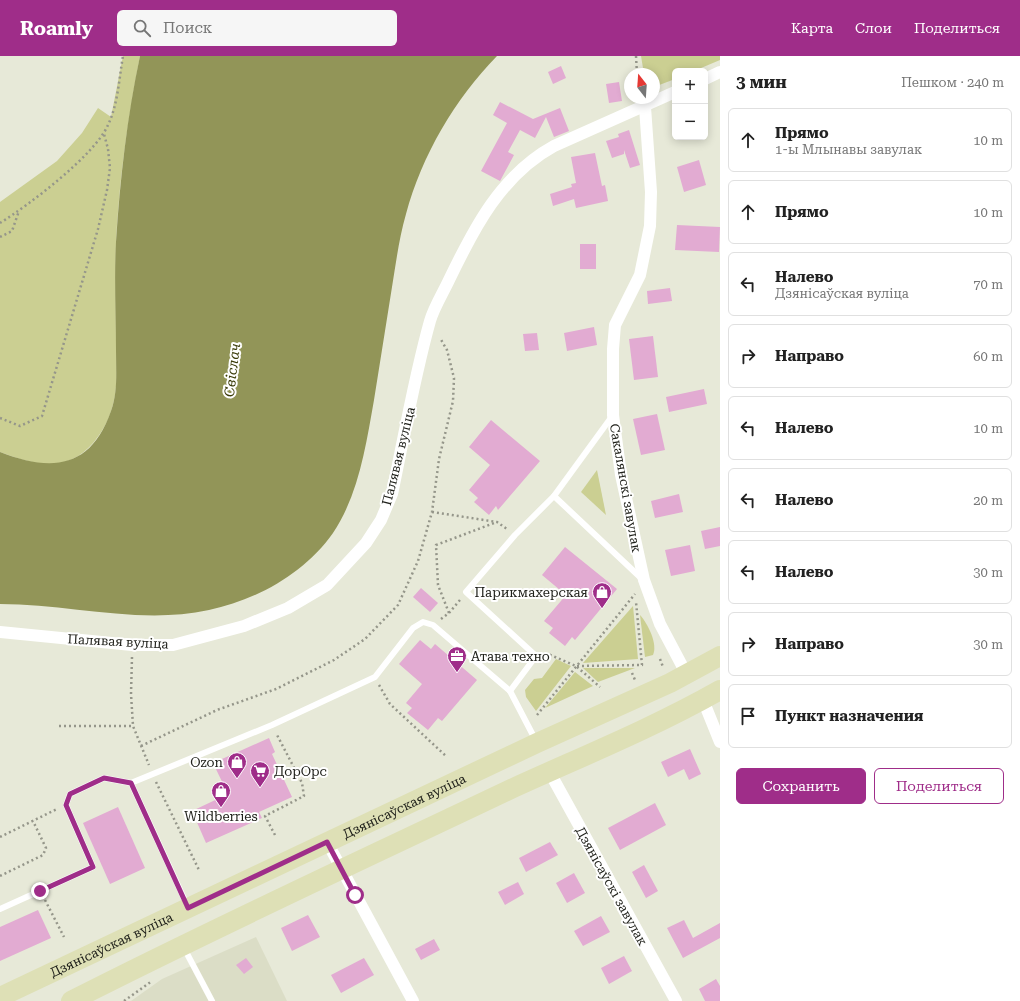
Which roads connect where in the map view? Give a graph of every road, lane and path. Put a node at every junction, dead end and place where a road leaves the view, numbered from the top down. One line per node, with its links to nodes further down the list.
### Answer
1 (123, 56): 8 (path)
2 (636, 56): 3 (path)
3 (637, 68)
4 (720, 72): 5 (street)
5 (708, 78)
6 (672, 94): 7 (street, Палявая вуліца)
7 (645, 107): 12 (street, Сакалянскі завулак); 23 (street, Палявая вуліца)
8 (104, 134): 9 (path); 13 (path)
9 (19, 211): 10 (path); 11 (path)
10 (0, 223)
11 (0, 237)
12 (613, 415): 14 (lane); 18 (street, Сакалянскі завулак)
13 (0, 418)
14 (554, 496): 17 (lane); 18 (lane)
15 (432, 512): 16 (path)
16 (497, 522): 17 (path); 20 (path)
17 (515, 535): 19 (lane)
18 (644, 580): 29 (street, Сакалянскі завулак)
19 (466, 592): 20 (path); 24 (lane)
20 (449, 613): 21 (path)
21 (433, 625): 30 (lane); 33 (lane)
22 (0, 632): 23 (street, Палявая вуліца)
23 (132, 645): 38 (path)
24 (536, 656): 27 (path); 33 (lane)
25 (720, 656): 29 (main road, Дзянісаўская вуліца)
26 (660, 659): 28 (path)
27 (576, 666): 27 (path); 31 (path); 35 (path)
28 (665, 671)
29 (687, 675): 39 (main road, Дзянісаўская вуліца)
30 (375, 677): 36 (lane); 41 (path)
31 (600, 687)
32 (720, 690): 34 (main road)
33 (510, 691): 39 (lane)
34 (703, 700): 40 (street); 43 (main road)
35 (537, 715)
36 (272, 725): 42 (lane); 47 (path)
37 (59, 726): 38 (path)
38 (133, 726): 42 (path)
39 (545, 740): 43 (main road); 49 (main road, Дзянісаўская вуліца)
40 (720, 742)
41 (446, 757)
42 (152, 774): 44 (lane); 51 (path)
43 (541, 775): 50 (main road); 62 (street, Дзянісаўскі завулак)
44 (131, 783): 45 (lane); 54 (lane)
45 (66, 805): 46 (path); 53 (lane)
46 (33, 821): 48 (path); 52 (path)
47 (275, 835)
48 (0, 837)
49 (327, 842): 50 (street); 54 (main road, Дзянісаўская вуліца)
50 (342, 869): 57 (main road); 61 (street)
51 (199, 870)
52 (0, 876)
53 (40, 891): 55 (lane); 56 (path)
54 (188, 908): 58 (main road, Дзянісаўская вуліца)
55 (0, 910)
56 (64, 937)
57 (183, 945): 59 (main road); 60 (lane)
58 (0, 997)
59 (71, 1001)
60 (212, 1001)
61 (412, 1001)
62 (676, 1001)

